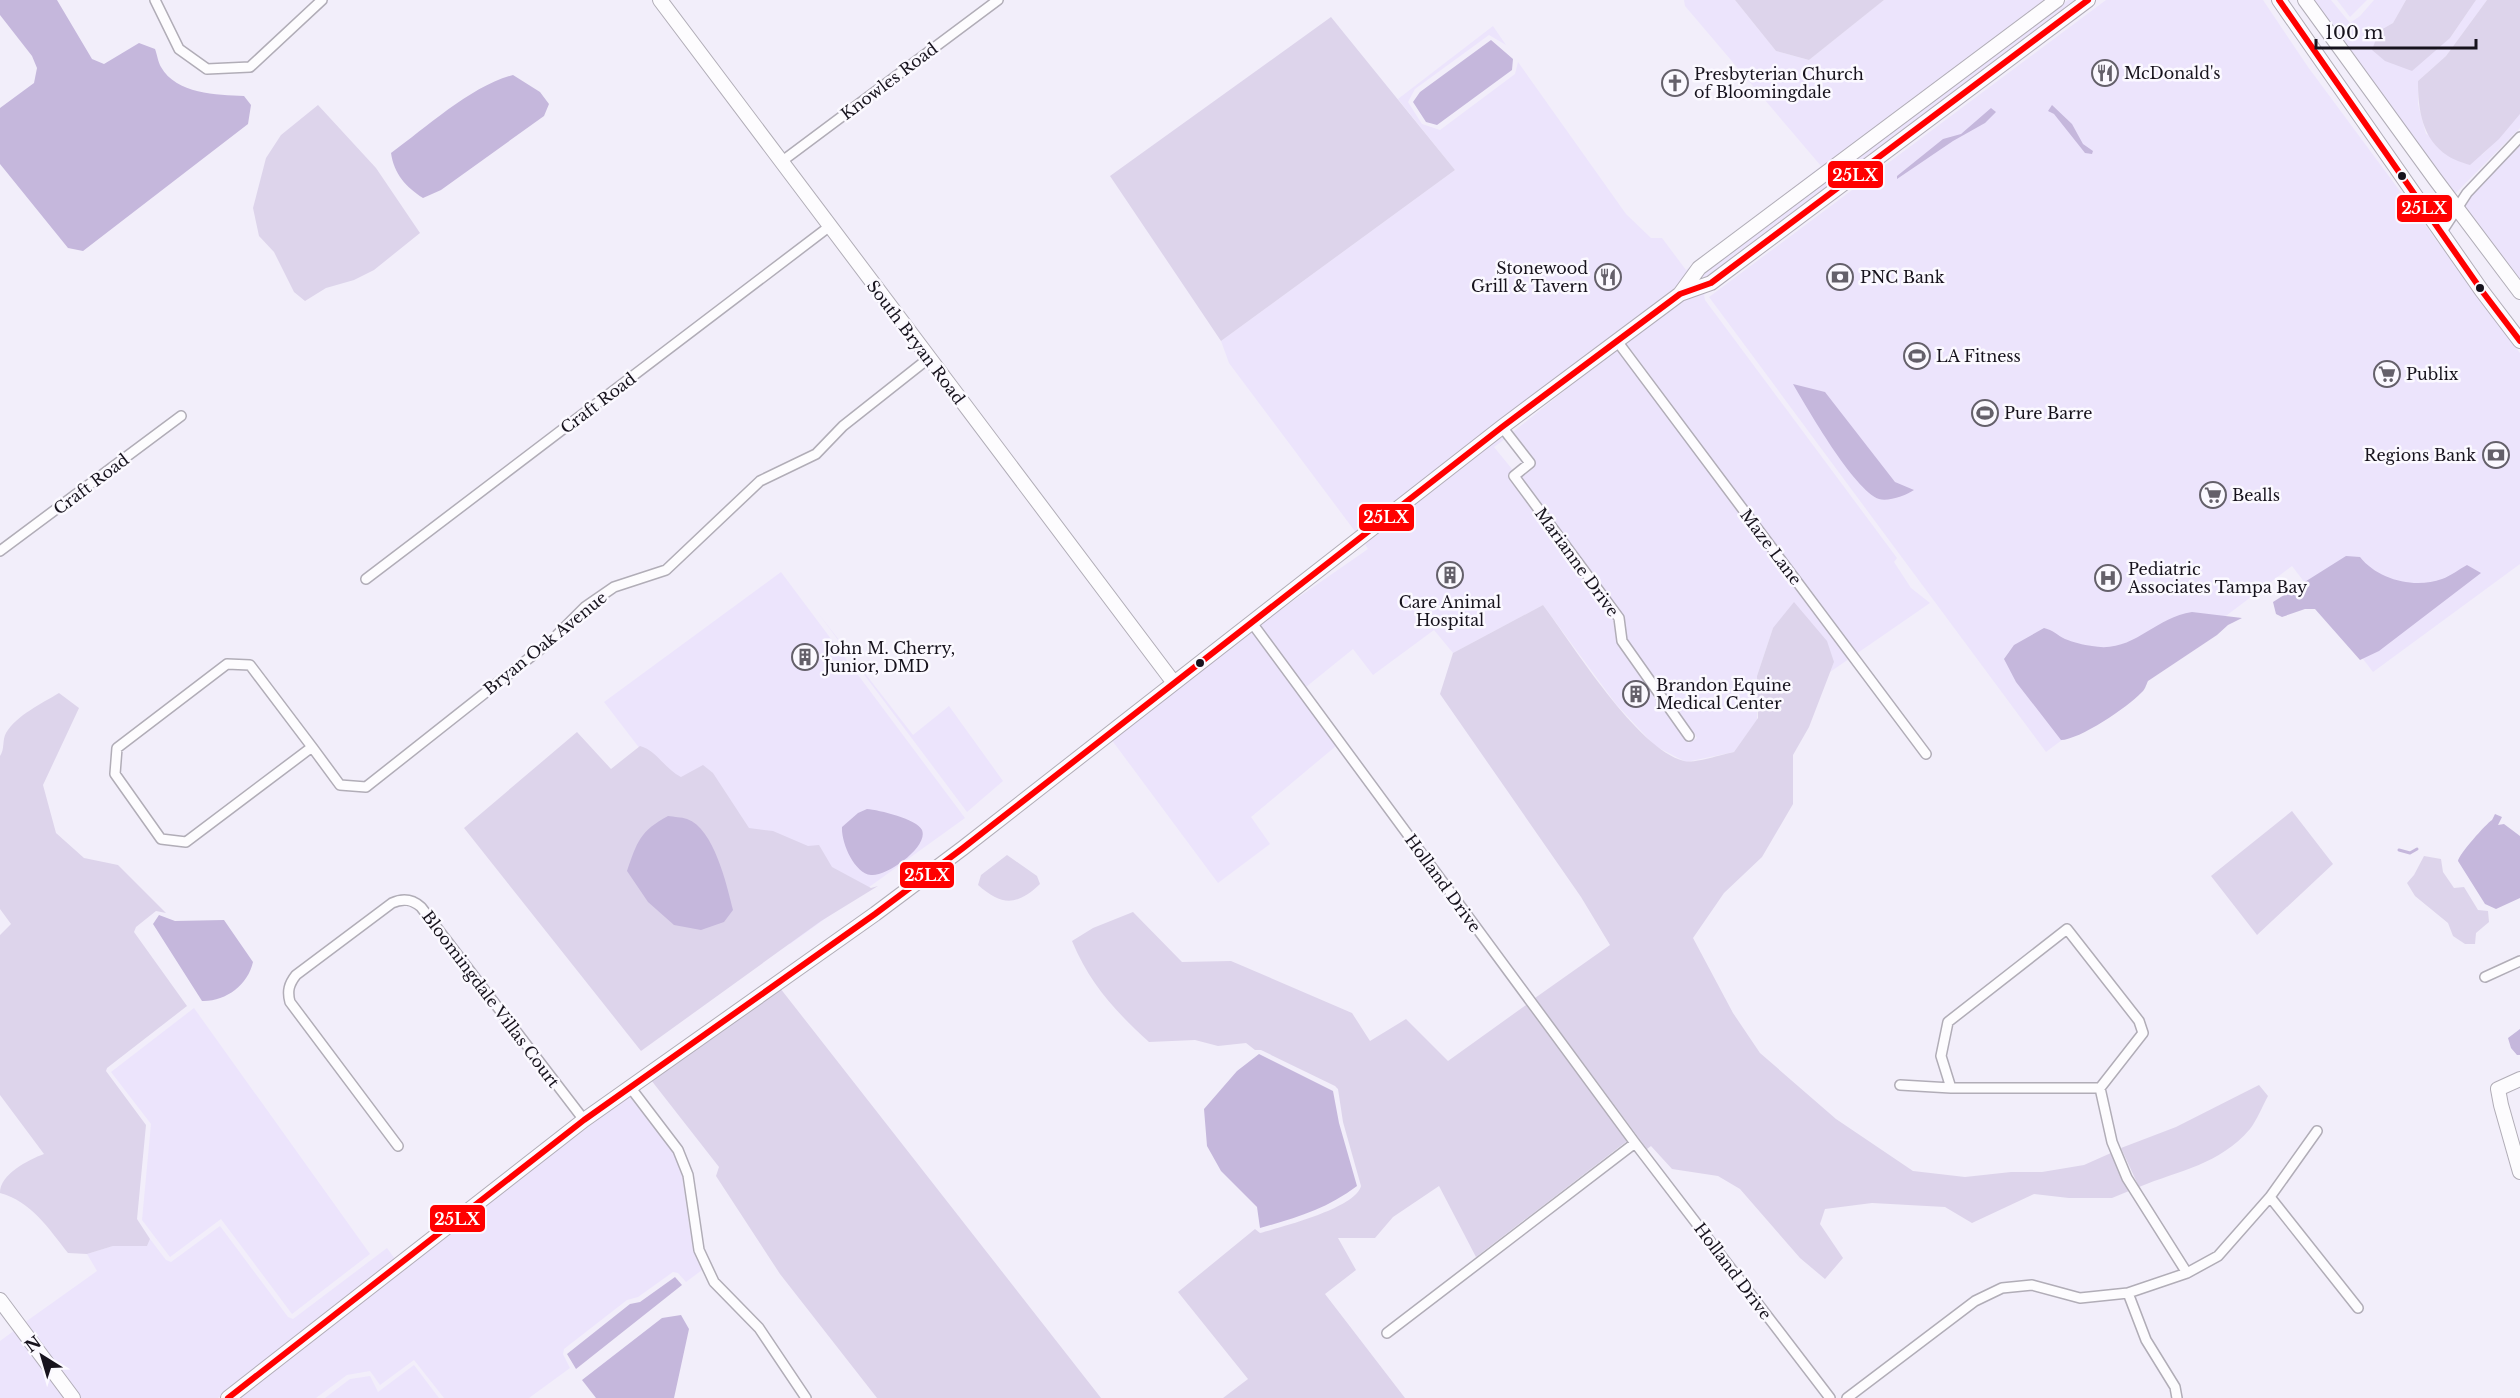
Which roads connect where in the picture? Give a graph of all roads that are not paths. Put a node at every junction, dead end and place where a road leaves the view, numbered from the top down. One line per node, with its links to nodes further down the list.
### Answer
1 (156, 0): 2 (street)
2 (322, 0)
3 (660, 0): 10 (main road, South Bryan Road)
4 (998, 0): 10 (street, Knowles Road)
5 (2057, 0): 15 (main road)
6 (2088, 0): 15 (main road)
7 (2279, 0): 13 (main road)
8 (2305, 0): 11 (main road)
9 (2520, 137): 11 (street)
10 (781, 162): 12 (main road, South Bryan Road)
11 (2458, 209): 13 (street); 14 (main road)
12 (830, 226): 18 (main road, South Bryan Road); 22 (street, Craft Road)
13 (2441, 233): 17 (main road)
14 (2520, 292)
15 (1680, 294): 16 (main road)
16 (1617, 341): 20 (main road); 27 (street, Maze Lane)
17 (2520, 341)
18 (929, 358): 24 (main road, South Bryan Road); 26 (street, Bryan Oak Avenue)
19 (181, 416): 21 (street, Craft Road)
20 (1502, 427): 23 (main road); 25 (street, Marianne Drive)
21 (0, 551)
22 (366, 579)
23 (1252, 622): 24 (main road); 37 (street, Holland Drive)
24 (1174, 683): 32 (main road)
25 (1689, 736)
26 (312, 747): 26 (street, Bryan Oak Avenue)
27 (1926, 754)
28 (2520, 962): 29 (street)
29 (2485, 977)
30 (2520, 1079): 39 (main road)
31 (1900, 1085): 33 (street)
32 (630, 1087): 35 (main road); 48 (street)
33 (1951, 1088): 34 (street); 34 (street)
34 (2100, 1088): 41 (street)
35 (584, 1120): 38 (street, Bloomingdale Villas Court); 47 (main road)
36 (2317, 1131): 40 (street)
37 (1635, 1143): 45 (street); 49 (street, Holland Drive)
38 (398, 1146)
39 (2520, 1172)
40 (2270, 1197): 41 (street); 44 (street)
41 (2187, 1273): 42 (street)
42 (2128, 1293): 50 (street); 51 (street)
43 (0, 1300): 46 (main road)
44 (2358, 1308)
45 (1387, 1333)
46 (73, 1398)
47 (228, 1398)
48 (806, 1398)
49 (1830, 1398)
50 (1847, 1398)
51 (2177, 1398)

